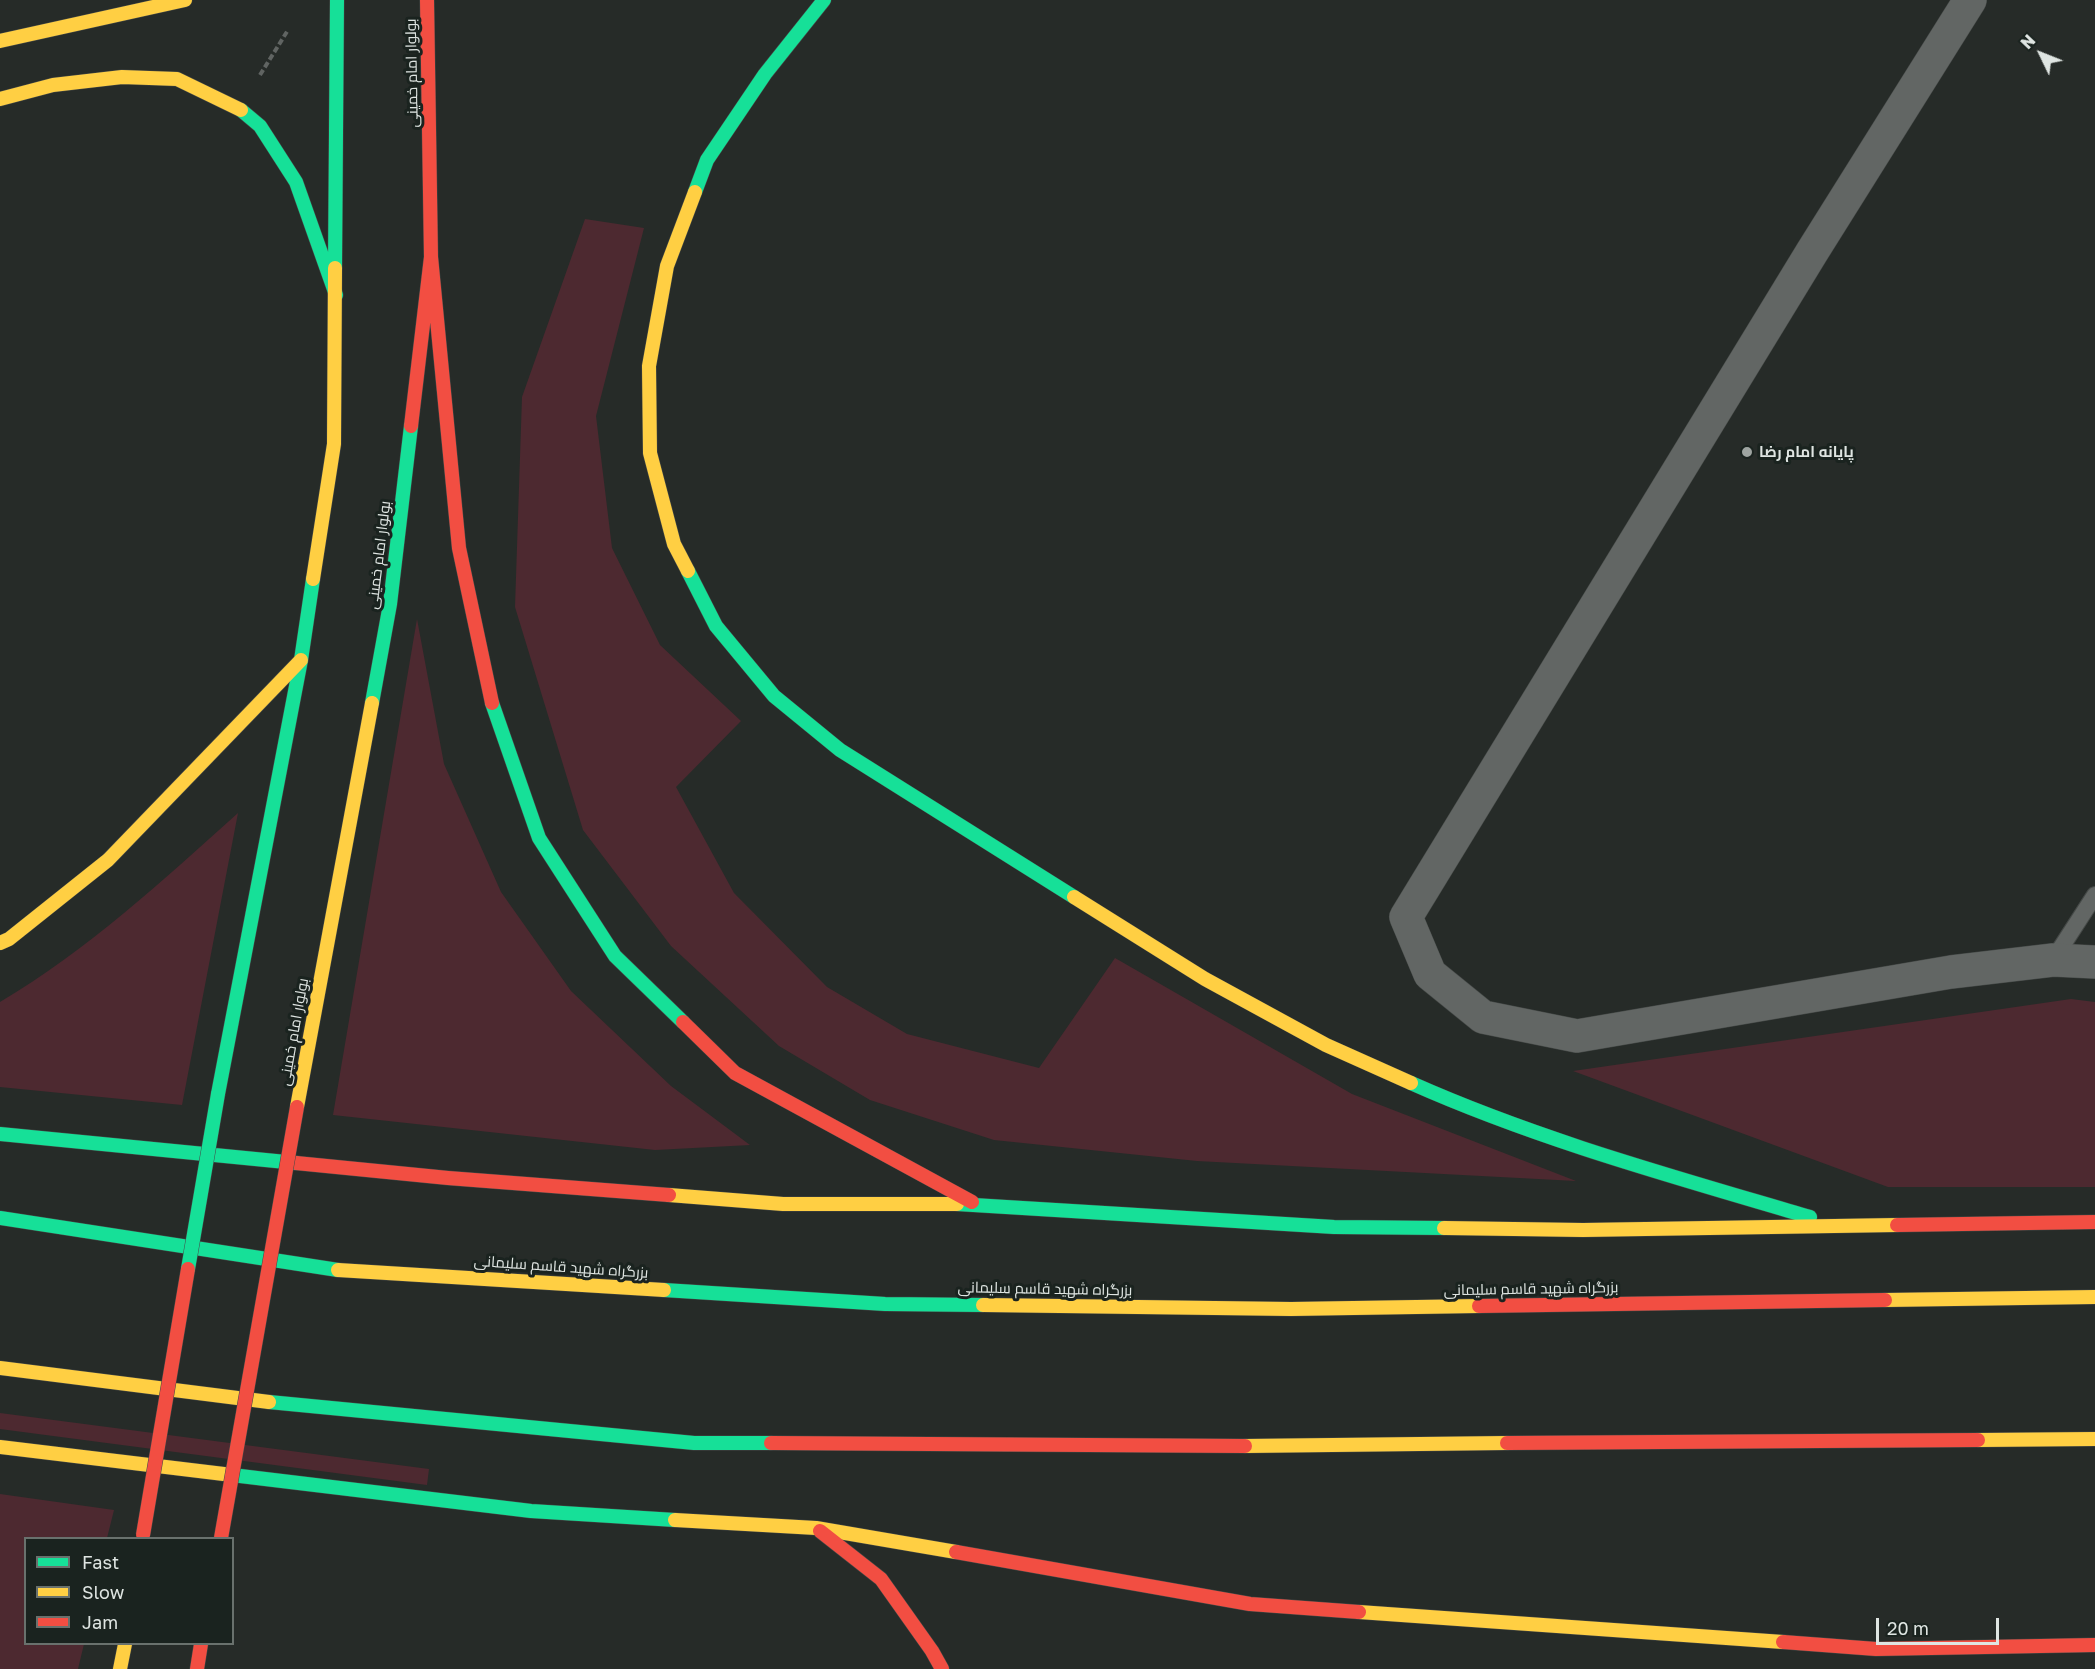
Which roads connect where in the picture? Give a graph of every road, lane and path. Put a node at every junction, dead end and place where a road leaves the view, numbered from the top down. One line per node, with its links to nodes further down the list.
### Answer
1 (185, 0): 7 (main road)
2 (337, 0): 11 (main road)
3 (427, 0): 10 (main road, بولوار امام خمینی)
4 (824, 0): 21 (main road)
5 (1970, 0): 15 (street)
6 (288, 30): 9 (path)
7 (0, 41)
8 (0, 99): 9 (main road)
9 (239, 108): 11 (main road)
10 (431, 257): 18 (main road); 28 (main road, بولوار امام خمینی, bridge)
11 (336, 295): 12 (main road)
12 (301, 660): 14 (main road); 27 (main road, bridge)
13 (2095, 895): 15 (lane)
14 (0, 944)
15 (2053, 960): 16 (street)
16 (2095, 962)
17 (0, 1134): 18 (main road)
18 (976, 1204): 21 (main road)
19 (0, 1218): 22 (main road, بزرگراه شهید قاسم سلیمانی)
20 (2095, 1222): 21 (main road)
21 (1841, 1226)
22 (2095, 1297)
23 (0, 1368): 24 (main road)
24 (2095, 1439)
25 (0, 1447): 26 (main road)
26 (816, 1528): 32 (main road); 36 (main road)
27 (142, 1537)
28 (221, 1537)
29 (125, 1645): 34 (main road)
30 (201, 1645): 35 (main road)
31 (2095, 1645): 32 (main road)
32 (1876, 1649): 33 (main road)
33 (1847, 1659)
34 (120, 1669)
35 (197, 1669)
36 (942, 1669)

